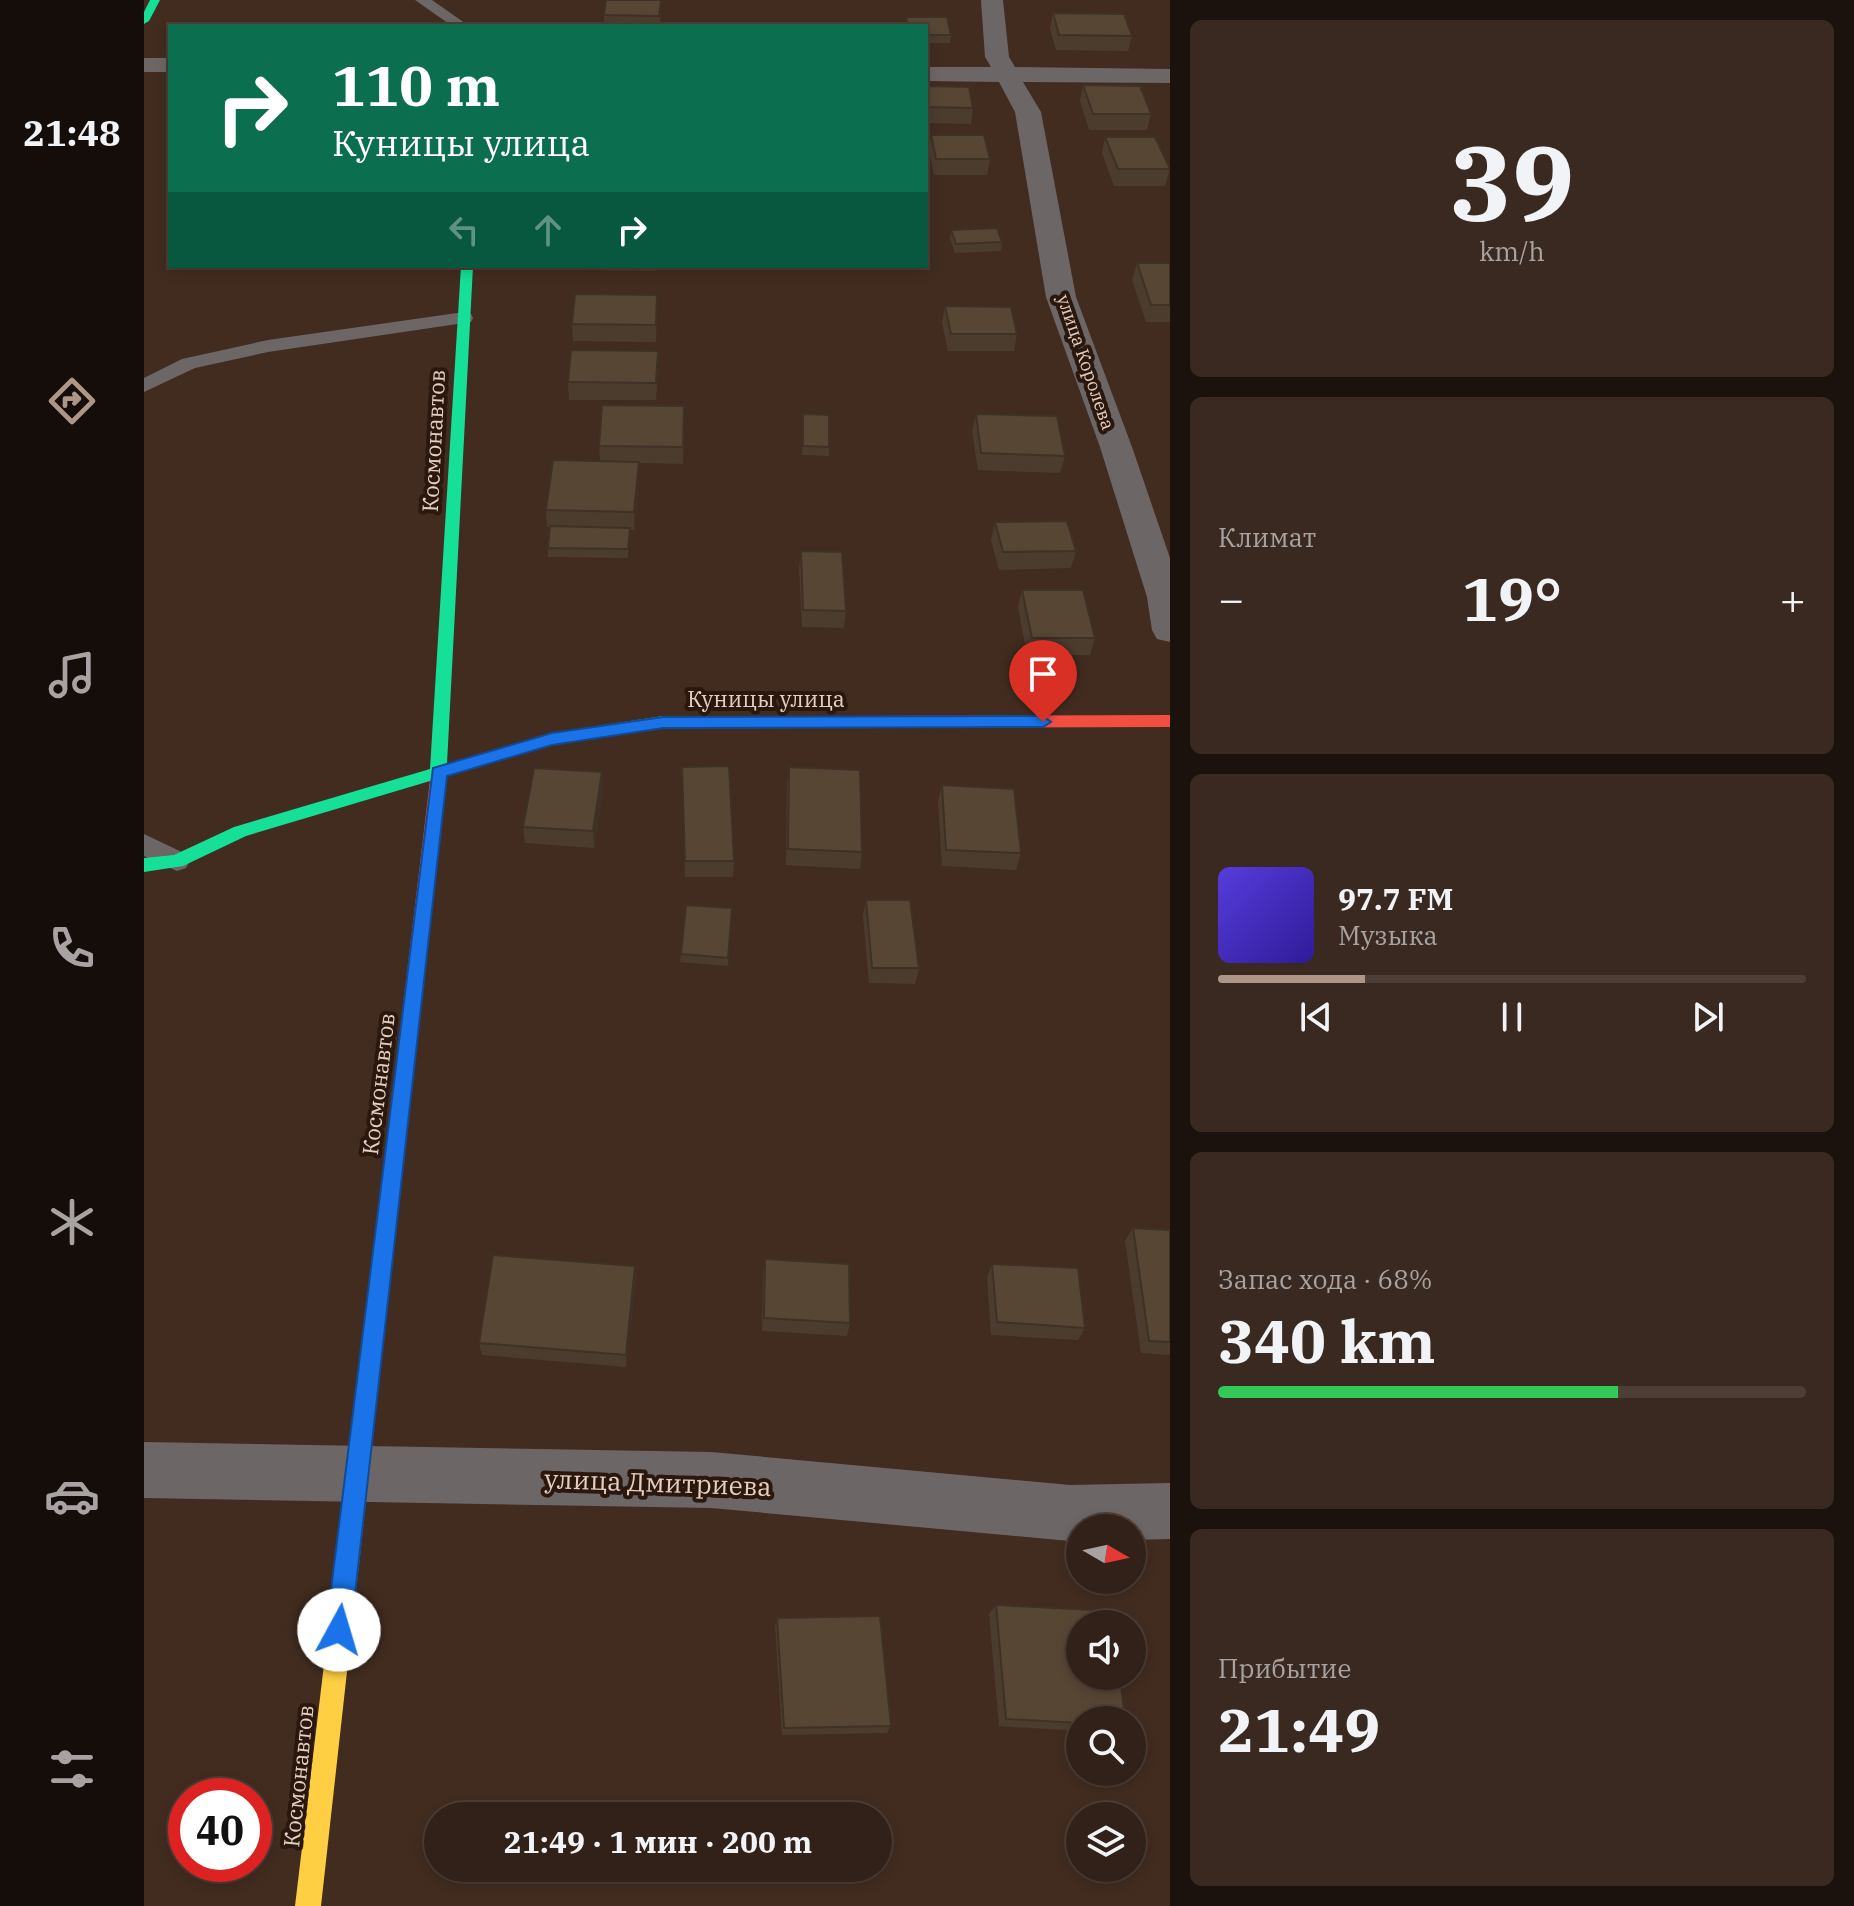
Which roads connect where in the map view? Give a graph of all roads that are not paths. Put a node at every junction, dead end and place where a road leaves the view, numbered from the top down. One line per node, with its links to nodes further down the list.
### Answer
1 (155, 0): 4 (street)
2 (422, 0): 5 (lane)
3 (992, 0): 9 (street, улица Королева)
4 (144, 21)
5 (459, 24)
6 (144, 65): 7 (street)
7 (168, 65)
8 (928, 74): 9 (street)
9 (1007, 75): 10 (street); 14 (street, улица Королева)
10 (1170, 76)
11 (467, 268): 12 (street, Космонавтов)
12 (464, 318): 13 (lane); 16 (street, Космонавтов)
13 (144, 386)
14 (1170, 630)
15 (1170, 721): 16 (street, Куницы улица)
16 (439, 772): 18 (street, Куницы улица); 21 (street, Космонавтов)
17 (144, 844): 18 (lane)
18 (177, 861): 19 (street, Куницы улица)
19 (144, 865)
20 (144, 1470): 21 (street, улица Дмитриева)
21 (356, 1476): 22 (street, улица Дмитриева); 23 (street, Космонавтов)
22 (1170, 1511)
23 (308, 1906)

